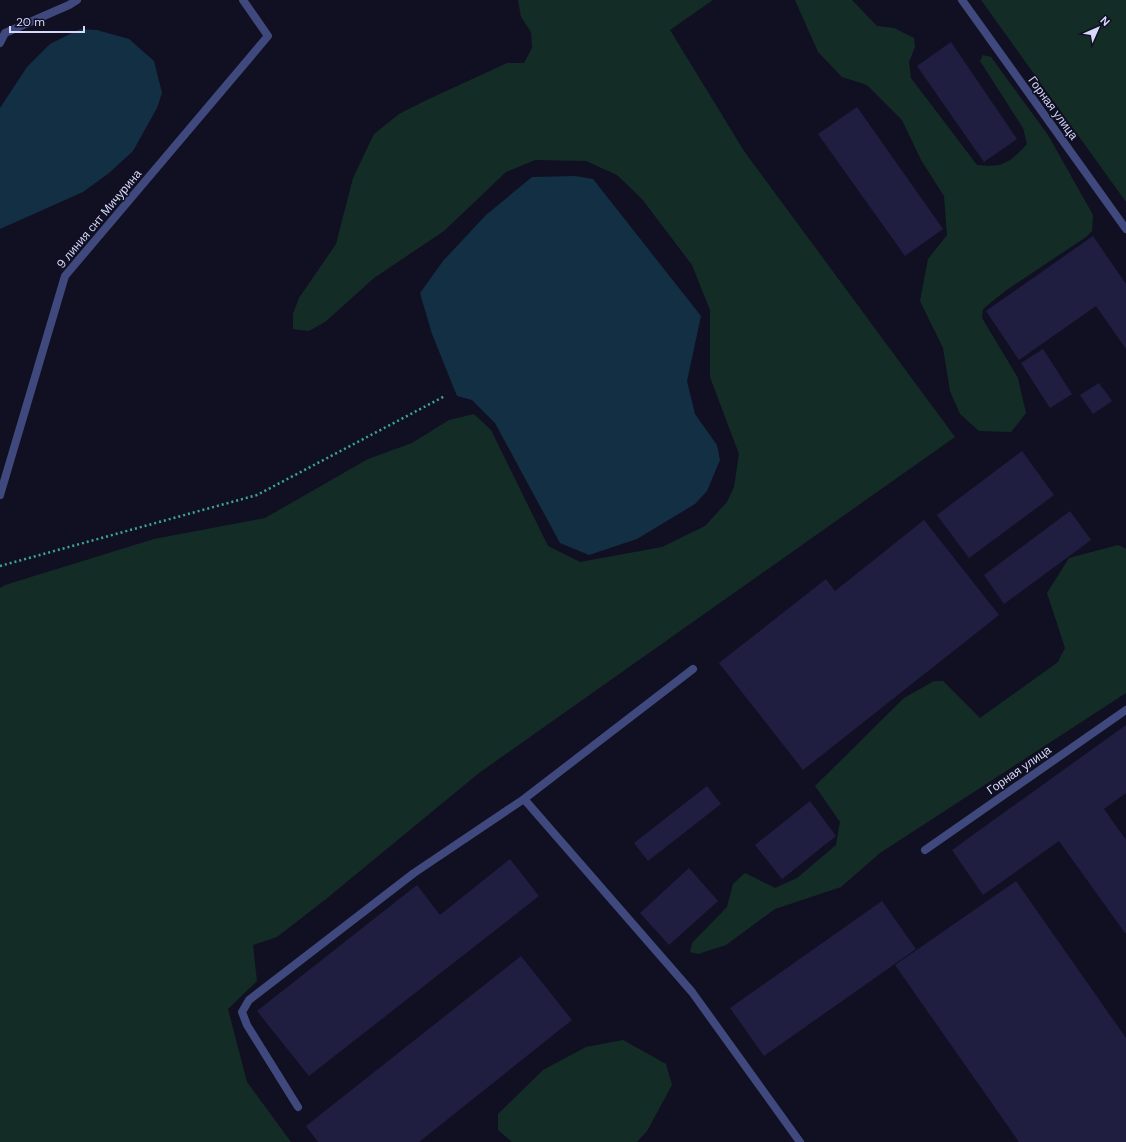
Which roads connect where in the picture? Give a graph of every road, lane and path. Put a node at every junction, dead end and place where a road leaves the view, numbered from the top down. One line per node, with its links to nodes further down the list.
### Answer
1 (77, 0): 4 (street)
2 (243, 0): 7 (street, 9 линия снт Мичурина)
3 (962, 0): 5 (street, Горная улица)
4 (0, 43)
5 (1126, 229)
6 (445, 396): 8 (path)
7 (0, 494)
8 (0, 566)
9 (693, 669): 11 (street)
10 (1126, 710): 12 (street, Горная улица)
11 (524, 799): 13 (street); 14 (street)
12 (925, 850)
13 (298, 1107)
14 (800, 1142)

